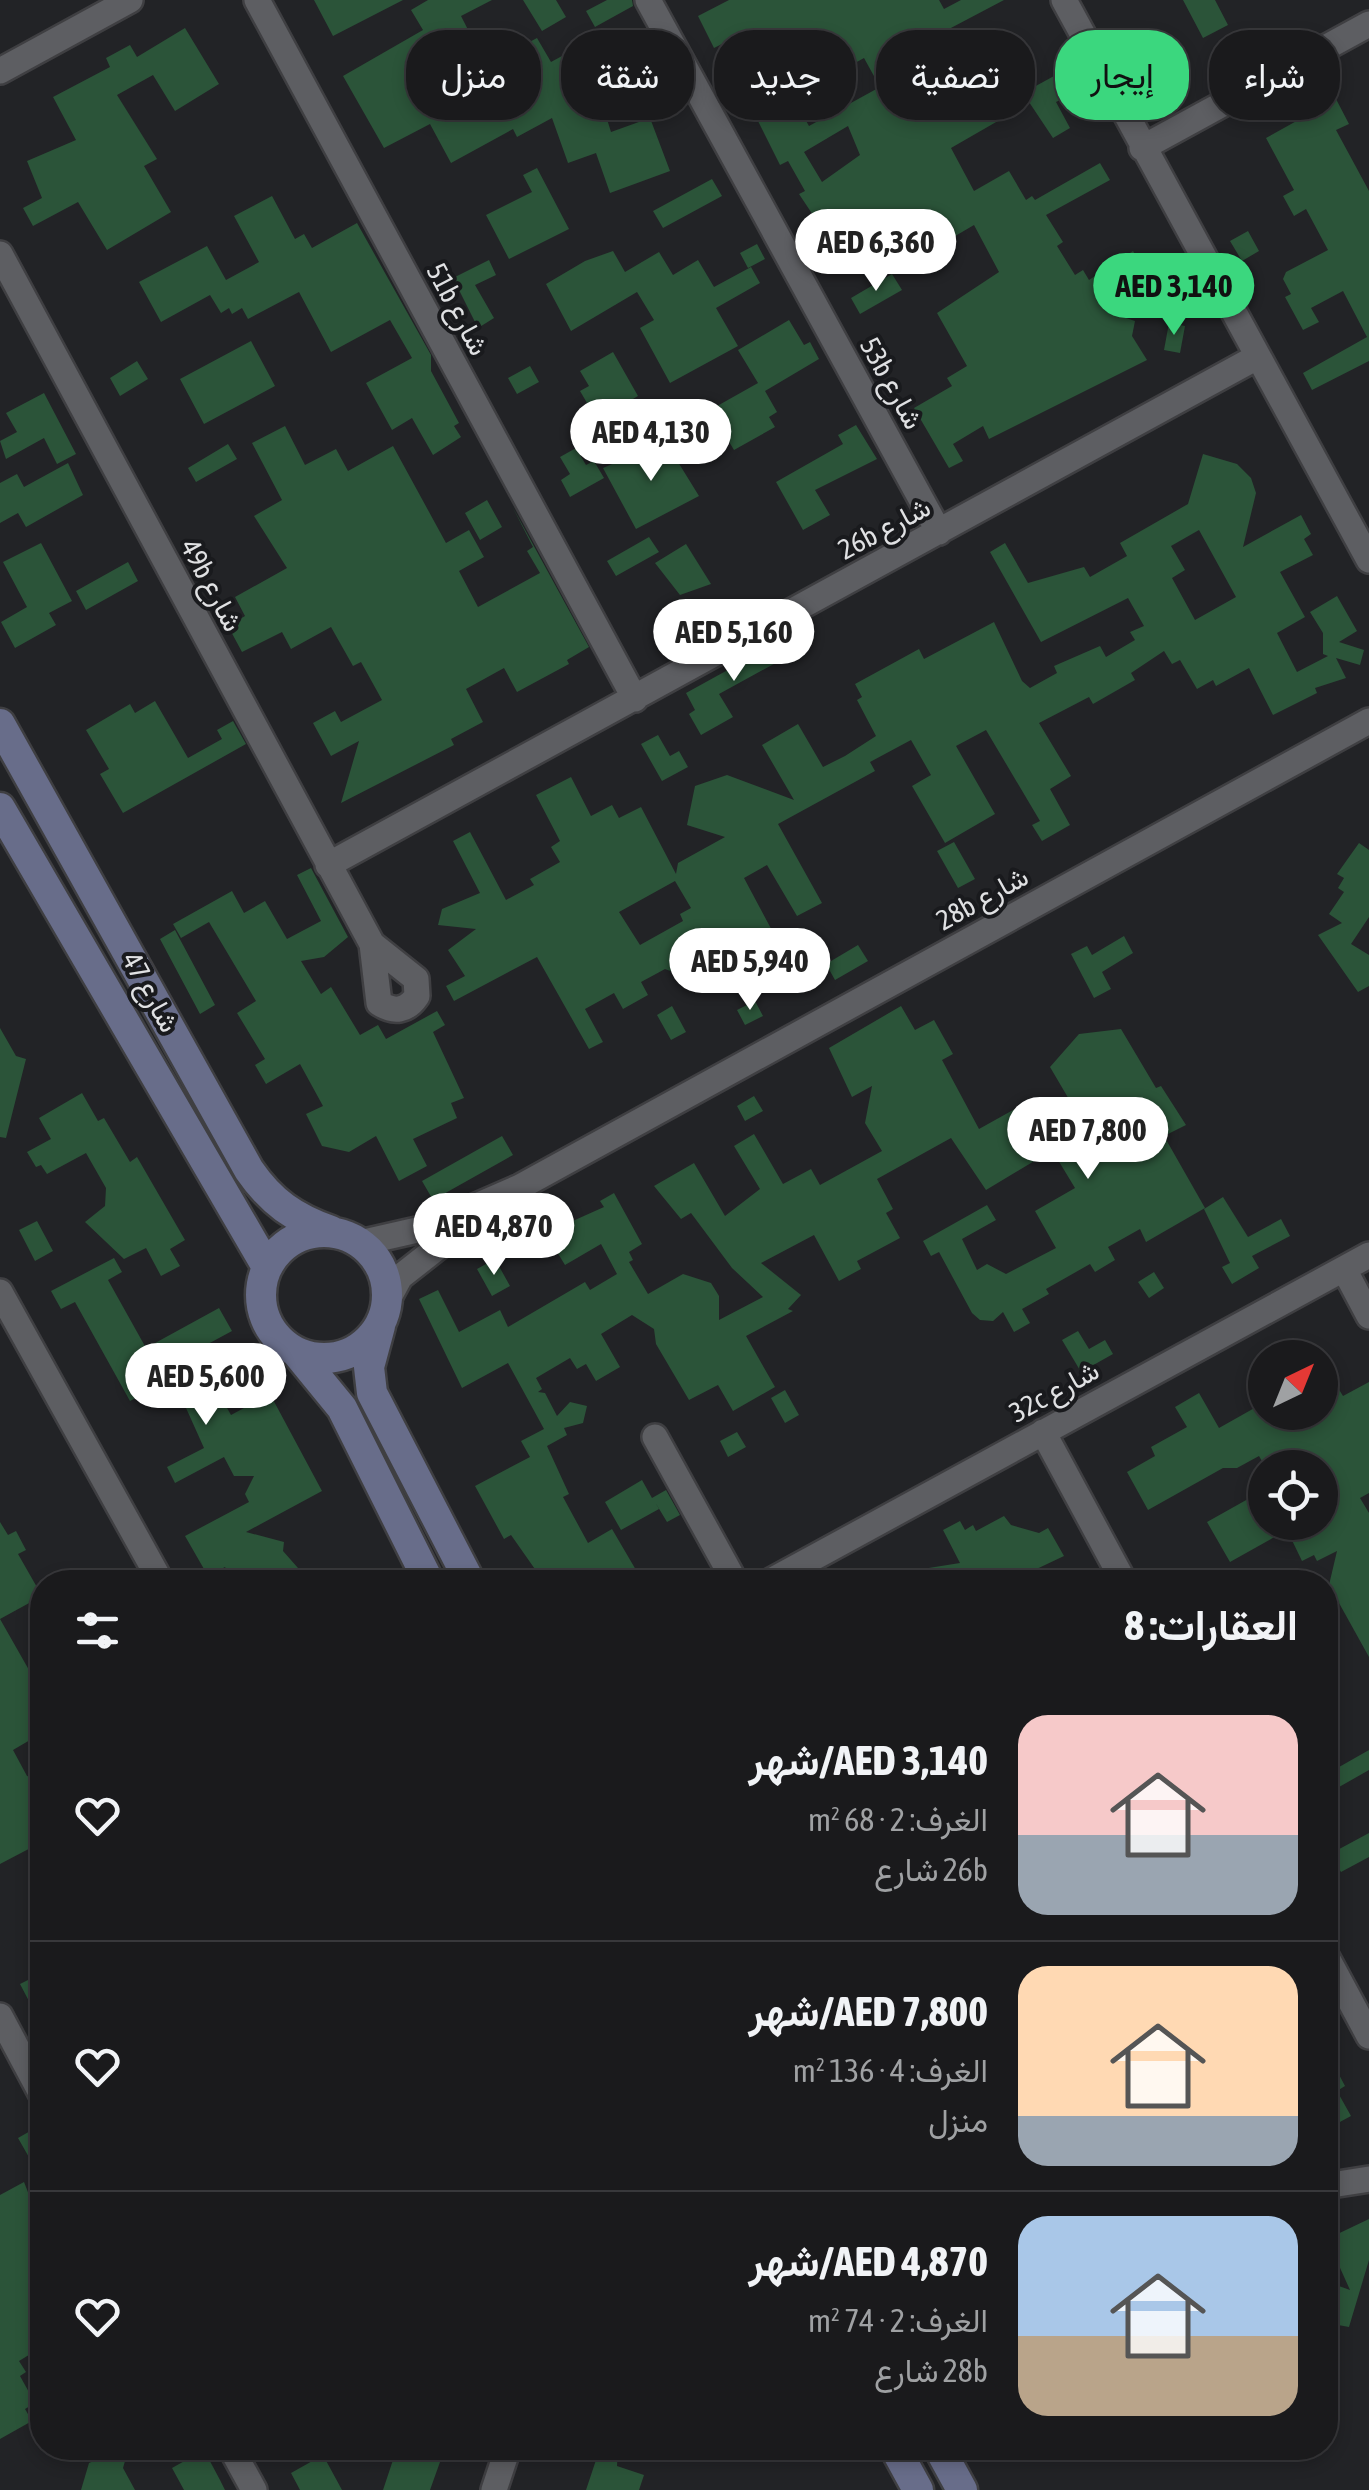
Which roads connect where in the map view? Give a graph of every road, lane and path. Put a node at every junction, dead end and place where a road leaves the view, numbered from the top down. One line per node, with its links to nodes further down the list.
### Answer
1 (130, 0): 6 (street)
2 (257, 0): 12 (street, 51b شارع)
3 (648, 0): 10 (street, 53b شارع)
4 (1064, 0): 7 (street)
5 (1369, 24): 7 (street)
6 (0, 71)
7 (1142, 148): 9 (street)
8 (0, 254): 17 (street, 49b شارع)
9 (1257, 358): 10 (street, 26b شارع); 11 (street)
10 (940, 532): 12 (street, 26b شارع)
11 (1369, 560)
12 (636, 699): 17 (street, 26b شارع)
13 (1369, 722): 19 (street, 28b شارع)
14 (0, 724): 20 (street, شارع 47)
15 (0, 808): 16 (street, شارع 47)
16 (11, 847): 23 (street, شارع 47)
17 (328, 865): 18 (street, 49b شارع)
18 (372, 944)
19 (520, 1187): 21 (street, 28b شارع); 26 (street, 28b شارع)
20 (331, 1231): 21 (street); 23 (street)
21 (360, 1244): 26 (street)
22 (1369, 1256): 24 (street, 32c شارع)
23 (266, 1267): 28 (street)
24 (1344, 1269): 27 (street); 29 (street, 32c شارع)
25 (0, 1292): 31 (street)
26 (385, 1310): 28 (street); 33 (street)
27 (1369, 1316)
28 (297, 1353): 32 (street)
29 (1043, 1432): 35 (street, 32c شارع); 36 (street)
30 (655, 1437): 34 (street)
31 (154, 1570)
32 (423, 1570)
33 (464, 1570)
34 (727, 1570)
35 (791, 1570)
36 (1118, 1570)
37 (1338, 1978): 39 (street)
38 (2, 2023): 40 (street)
39 (1369, 2036)
40 (30, 2073)
41 (1369, 2179): 42 (street)
42 (1338, 2184)
43 (238, 2460): 47 (street)
44 (504, 2460): 48 (street)
45 (902, 2460): 49 (street)
46 (946, 2460): 50 (street)
47 (254, 2490)
48 (494, 2490)
49 (918, 2490)
50 (962, 2490)

